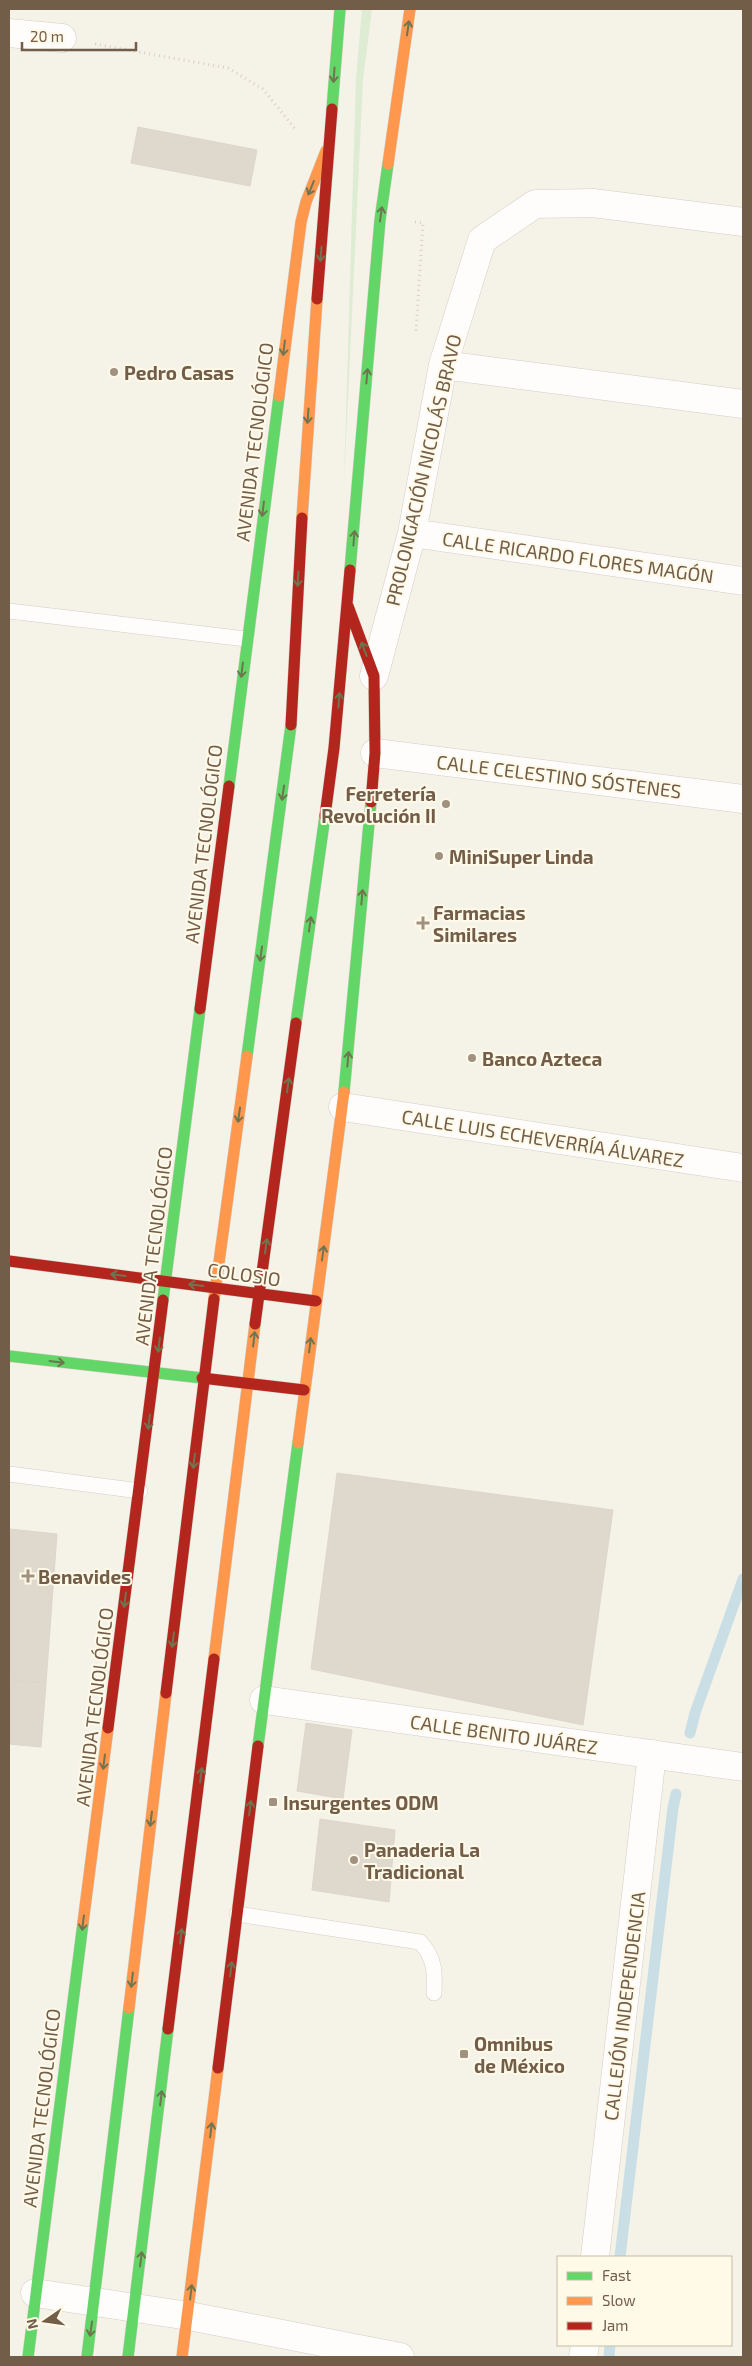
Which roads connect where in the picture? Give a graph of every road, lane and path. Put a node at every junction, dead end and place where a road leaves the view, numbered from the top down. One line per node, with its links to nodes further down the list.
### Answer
1 (340, 9): 5 (main road, AVENIDA TECNOLÓGICO, one-way to 5)
2 (410, 9): 11 (main road, one-way to 2)
3 (9, 33): 4 (street)
4 (62, 38)
5 (329, 143): 13 (main road, AVENIDA TECNOLÓGICO, one-way to 13); 21 (main road, AVENIDA TECNOLÓGICO, one-way to 21)
6 (743, 222): 7 (street, PROLONGACIÓN NICOLÁS BRAVO)
7 (442, 365): 8 (street); 9 (street, PROLONGACIÓN NICOLÁS BRAVO)
8 (743, 404)
9 (412, 533): 10 (street, CALLE RICARDO FLORES MAGÓN); 14 (street, PROLONGACIÓN NICOLÁS BRAVO)
10 (743, 581)
11 (348, 606): 14 (main road, one-way to 11); 22 (main road, one-way to 11)
12 (9, 610): 13 (lane)
13 (246, 639): 20 (main road, AVENIDA TECNOLÓGICO, one-way to 20)
14 (374, 676): 15 (main road)
15 (375, 753): 16 (street, CALLE CELESTINO SÓSTENES); 17 (main road, one-way to 15)
16 (743, 799)
17 (343, 1107): 18 (street, CALLE LUIS ECHEVERRÍA ÁLVAREZ); 23 (main road, one-way to 17)
18 (743, 1168)
19 (9, 1261): 20 (main road, COLOSIO, one-way to 19)
20 (166, 1281): 21 (main road, COLOSIO, one-way to 20); 25 (main road, AVENIDA TECNOLÓGICO, one-way to 25)
21 (215, 1287): 22 (main road, COLOSIO); 26 (main road, AVENIDA TECNOLÓGICO)
22 (259, 1295): 23 (main road, COLOSIO); 27 (main road, one-way to 22)
23 (316, 1301): 28 (main road, one-way to 23)
24 (9, 1356): 25 (main road, one-way to 25)
25 (155, 1374): 26 (main road); 30 (main road, AVENIDA TECNOLÓGICO, one-way to 30)
26 (204, 1378): 27 (main road); 38 (main road, AVENIDA TECNOLÓGICO, one-way to 38)
27 (249, 1384): 28 (main road); 39 (main road, one-way to 27)
28 (304, 1390): 31 (main road)
29 (9, 1474): 30 (lane)
30 (140, 1491): 37 (main road, AVENIDA TECNOLÓGICO, one-way to 37)
31 (264, 1700): 32 (street, CALLE BENITO JUÁREZ); 34 (main road, one-way to 31)
32 (652, 1754): 33 (street, CALLE BENITO JUÁREZ); 36 (street, CALLEJÓN INDEPENDENCIA)
33 (743, 1767)
34 (237, 1914): 35 (lane); 40 (main road, one-way to 34)
35 (434, 1993)
36 (595, 2256)
37 (35, 2293): 38 (street); 41 (main road, AVENIDA TECNOLÓGICO)
38 (94, 2301): 39 (street); 42 (main road, AVENIDA TECNOLÓGICO, one-way to 42)
39 (135, 2307): 40 (street); 43 (main road)
40 (188, 2316): 44 (main road); 45 (street)
41 (28, 2357)
42 (87, 2357)
43 (128, 2357)
44 (182, 2357)
45 (400, 2357)

